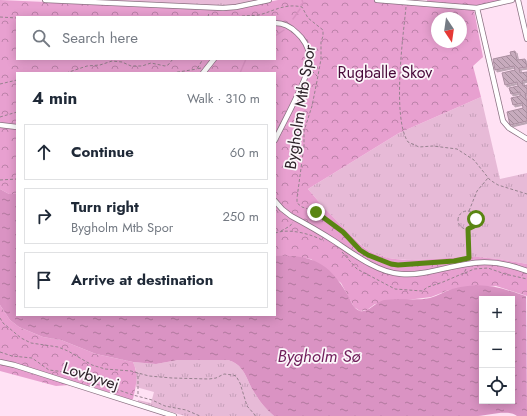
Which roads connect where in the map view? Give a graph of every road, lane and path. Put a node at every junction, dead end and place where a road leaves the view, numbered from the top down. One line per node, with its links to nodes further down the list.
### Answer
1 (45, 0): 2 (street)
2 (268, 0)
3 (377, 0): 6 (street)
4 (512, 0): 7 (street)
5 (518, 0): 12 (street)
6 (406, 3): 7 (street); 31 (path)
7 (477, 8): 30 (street)
8 (246, 16): 22 (path, Bygholm Mtb Spor)
9 (0, 17): 10 (path)
10 (16, 18)
11 (276, 23): 17 (street)
12 (527, 39)
13 (172, 60): 19 (path)
14 (202, 60): 18 (path)
15 (213, 60): 16 (street)
16 (208, 67): 18 (path); 21 (street)
17 (308, 68): 22 (path); 29 (street)
18 (197, 69): 20 (path)
19 (69, 72)
20 (178, 72)
21 (204, 72)
22 (318, 76): 41 (path, Bygholm Mtb Spor)
23 (16, 80): 24 (path)
24 (0, 84)
25 (16, 112): 26 (path)
26 (0, 117)
27 (0, 126): 28 (street)
28 (16, 127)
29 (276, 138)
30 (527, 139)
31 (489, 178): 34 (path); 36 (path)
32 (16, 179): 33 (path)
33 (0, 180)
34 (527, 194)
35 (276, 202): 37 (street)
36 (468, 212): 38 (path); 38 (path)
37 (295, 218): 39 (path); 41 (street)
38 (468, 229): 41 (path)
39 (280, 231)
40 (475, 258): 41 (path, Bygholm Mtb Spor)
41 (468, 261): 42 (street)
42 (527, 271)
43 (464, 273): 44 (path)
44 (527, 279)
45 (0, 318): 48 (path)
46 (0, 352): 51 (path)
47 (0, 362): 50 (street, Lovbyvej)
48 (138, 372): 49 (path); 52 (path)
49 (138, 394)
50 (174, 416)
51 (200, 416)
52 (256, 416)

